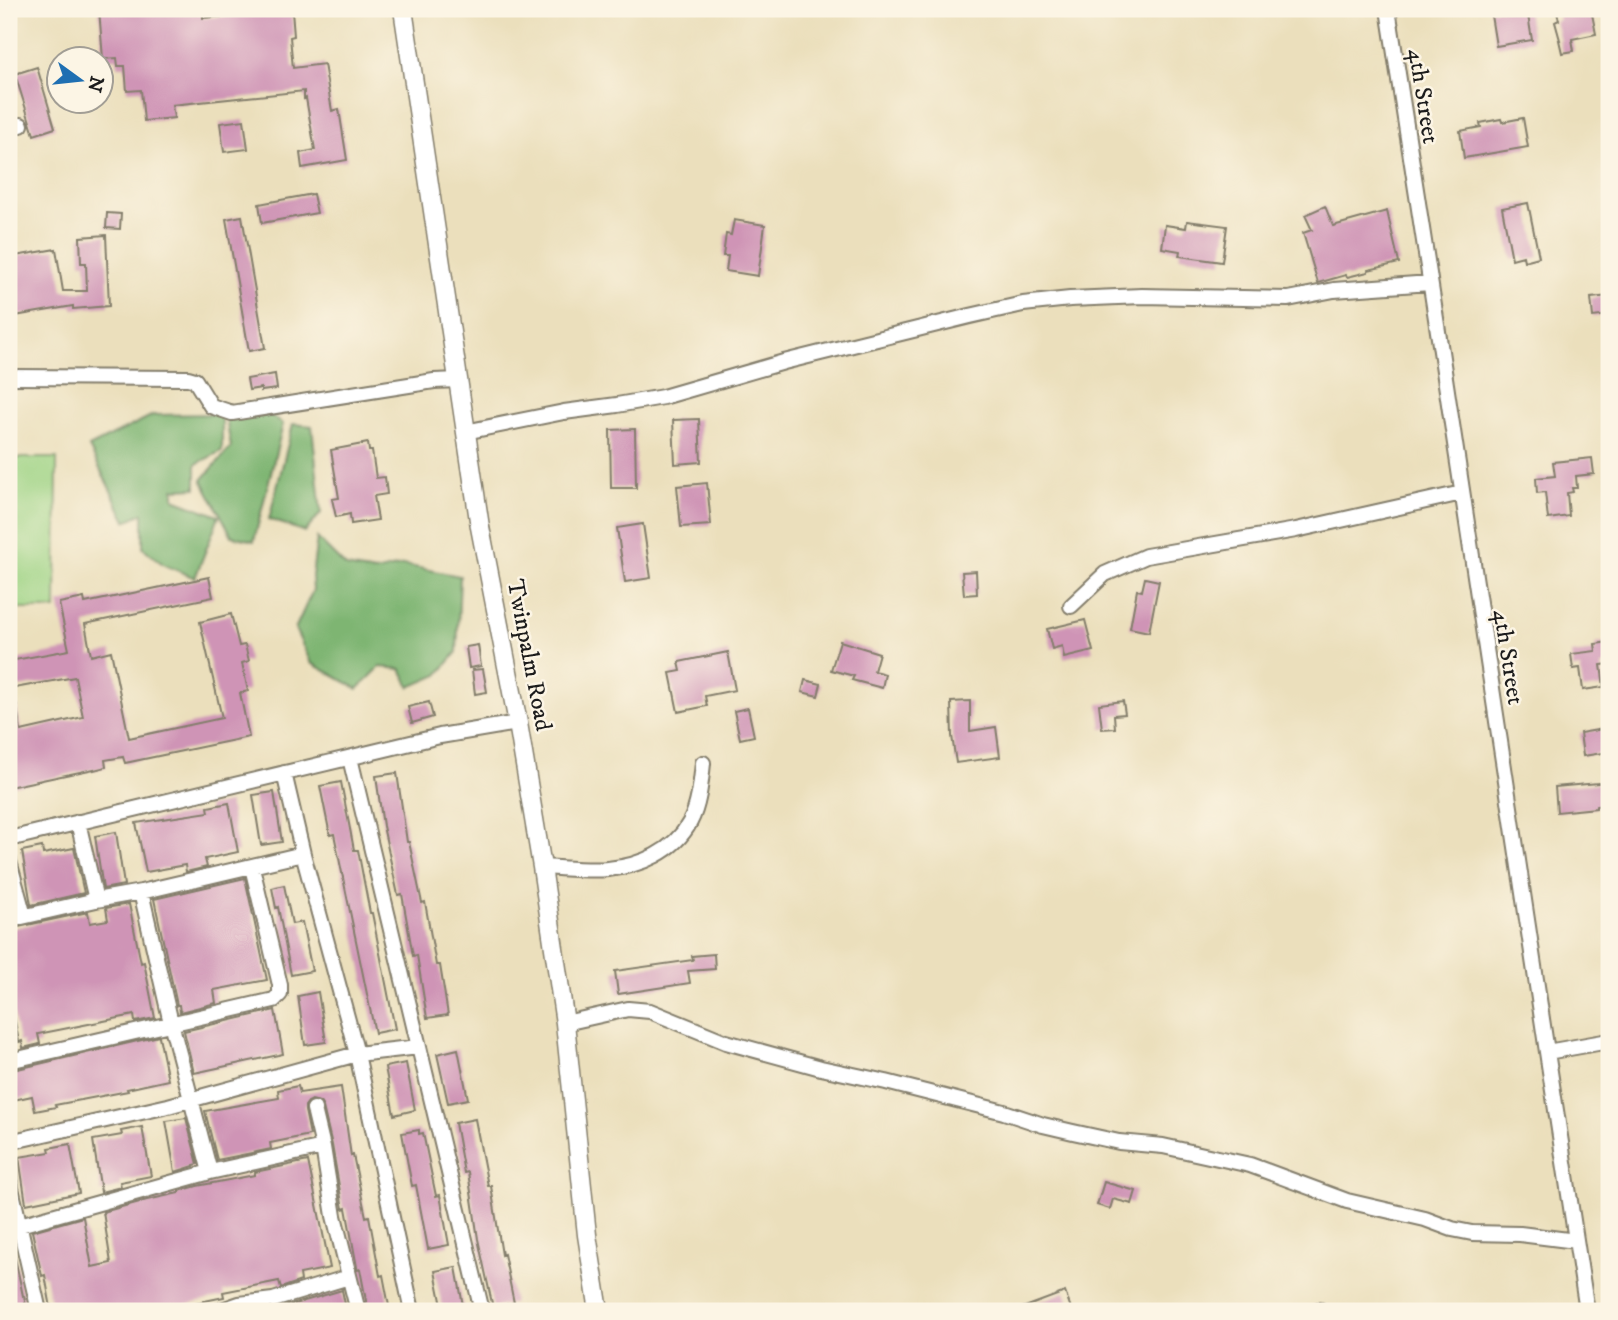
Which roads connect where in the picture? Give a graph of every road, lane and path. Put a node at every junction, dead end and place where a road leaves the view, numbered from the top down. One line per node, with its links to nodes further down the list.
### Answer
1 (403, 9): 5 (main road, Twinpalm Road)
2 (1388, 9): 3 (street, 4th Street)
3 (1430, 283): 6 (street); 7 (street, 4th Street)
4 (9, 377): 5 (street)
5 (459, 380): 6 (main road, Twinpalm Road)
6 (466, 432): 9 (main road, Twinpalm Road)
7 (1462, 493): 8 (street); 27 (street, 4th Street)
8 (1072, 606)
9 (518, 723): 10 (street); 18 (main road, Twinpalm Road)
10 (350, 758): 12 (street); 26 (street)
11 (703, 763): 18 (street)
12 (284, 773): 13 (street); 15 (street)
13 (78, 822): 14 (street); 20 (street)
14 (9, 839)
15 (303, 853): 17 (street); 28 (street)
16 (9, 861): 21 (street)
17 (252, 867): 19 (street); 23 (street)
18 (542, 867): 24 (main road, Twinpalm Road)
19 (141, 892): 20 (street); 23 (street)
20 (96, 900): 21 (street)
21 (24, 916): 22 (street)
22 (9, 920)
23 (171, 1023): 29 (street); 30 (street)
24 (565, 1023): 37 (street); 45 (main road, Twinpalm Road)
25 (1609, 1041): 27 (street)
26 (419, 1047): 28 (street); 44 (street)
27 (1546, 1052): 37 (street, 4th Street)
28 (357, 1054): 30 (street); 43 (street)
29 (9, 1061)
30 (192, 1099): 32 (street); 35 (street)
31 (314, 1109): 33 (street)
32 (9, 1142)
33 (323, 1147): 35 (street); 38 (street)
34 (9, 1160): 36 (street)
35 (210, 1172): 36 (street)
36 (14, 1226): 40 (street)
37 (1576, 1241): 46 (street, 4th Street)
38 (349, 1277): 39 (street); 42 (street)
39 (239, 1308): 41 (street)
40 (39, 1311)
41 (219, 1311)
42 (358, 1311)
43 (412, 1311)
44 (482, 1311)
45 (599, 1311)
46 (1587, 1311)

